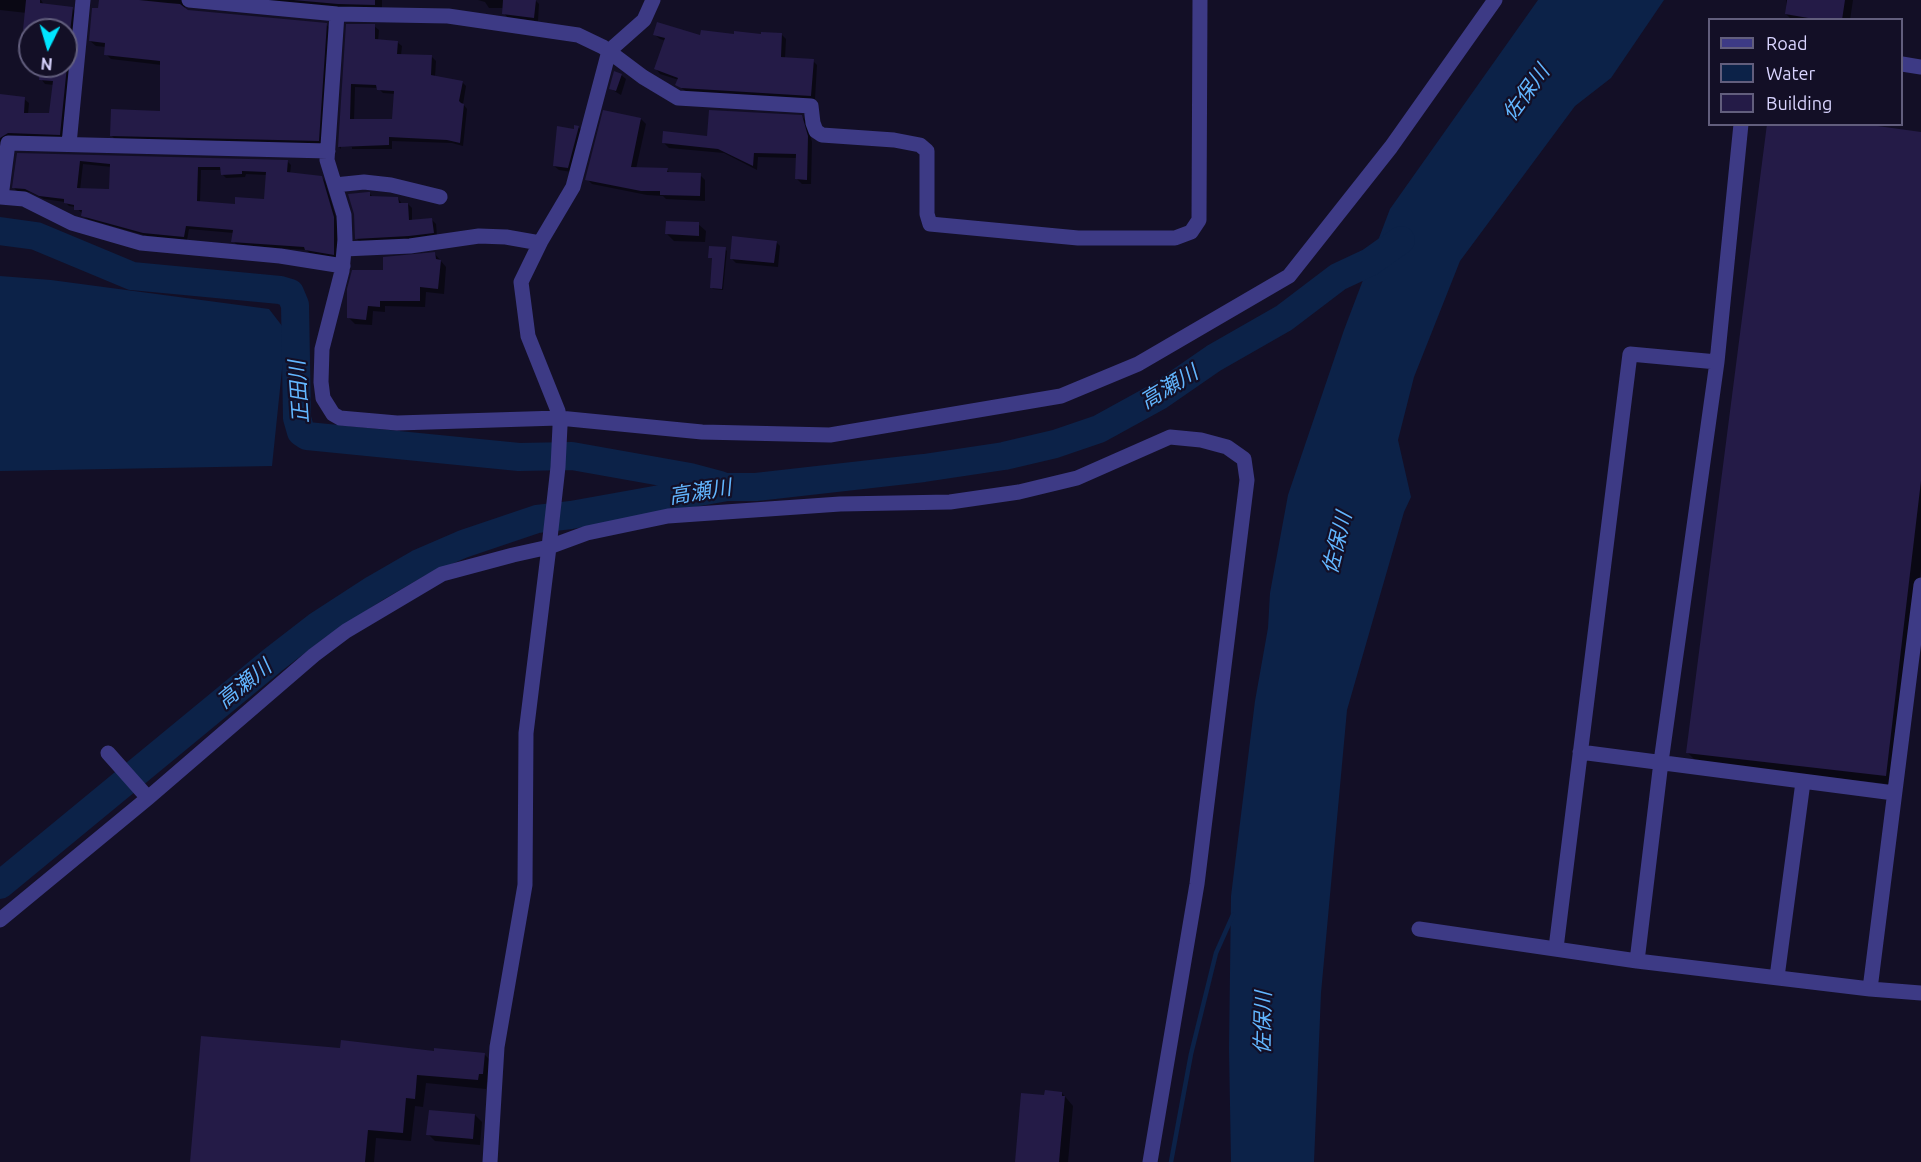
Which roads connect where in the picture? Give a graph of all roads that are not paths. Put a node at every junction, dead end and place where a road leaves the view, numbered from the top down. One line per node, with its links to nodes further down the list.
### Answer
1 (83, 0): 11 (street)
2 (189, 0): 6 (street)
3 (653, 0): 7 (street)
4 (1200, 0): 7 (street)
5 (1495, 0): 20 (street)
6 (337, 14): 7 (street); 12 (street)
7 (609, 51): 16 (street)
8 (1903, 64): 9 (street)
9 (1921, 67)
10 (1741, 126): 19 (street)
11 (69, 144): 12 (street); 14 (street)
12 (328, 151): 13 (street)
13 (335, 184): 15 (street); 17 (street)
14 (1, 197): 18 (street)
15 (440, 197)
16 (540, 243): 17 (street); 20 (street)
17 (344, 249): 18 (street)
18 (343, 266): 20 (street)
19 (1717, 362): 23 (street); 25 (street)
20 (559, 417): 21 (street)
21 (550, 545): 28 (street); 36 (street); 37 (street)
22 (1921, 585): 27 (street)
23 (1580, 752): 25 (street); 31 (street)
24 (108, 753): 28 (street)
25 (1661, 762): 26 (street); 32 (street)
26 (1803, 782): 27 (street); 33 (street)
27 (1894, 793): 34 (street)
28 (146, 796): 29 (street)
29 (0, 920)
30 (1419, 929): 31 (street)
31 (1556, 948): 32 (street)
32 (1637, 961): 33 (street)
33 (1777, 977): 34 (street)
34 (1870, 989): 35 (street)
35 (1921, 993)
36 (490, 1162)
37 (1150, 1162)

